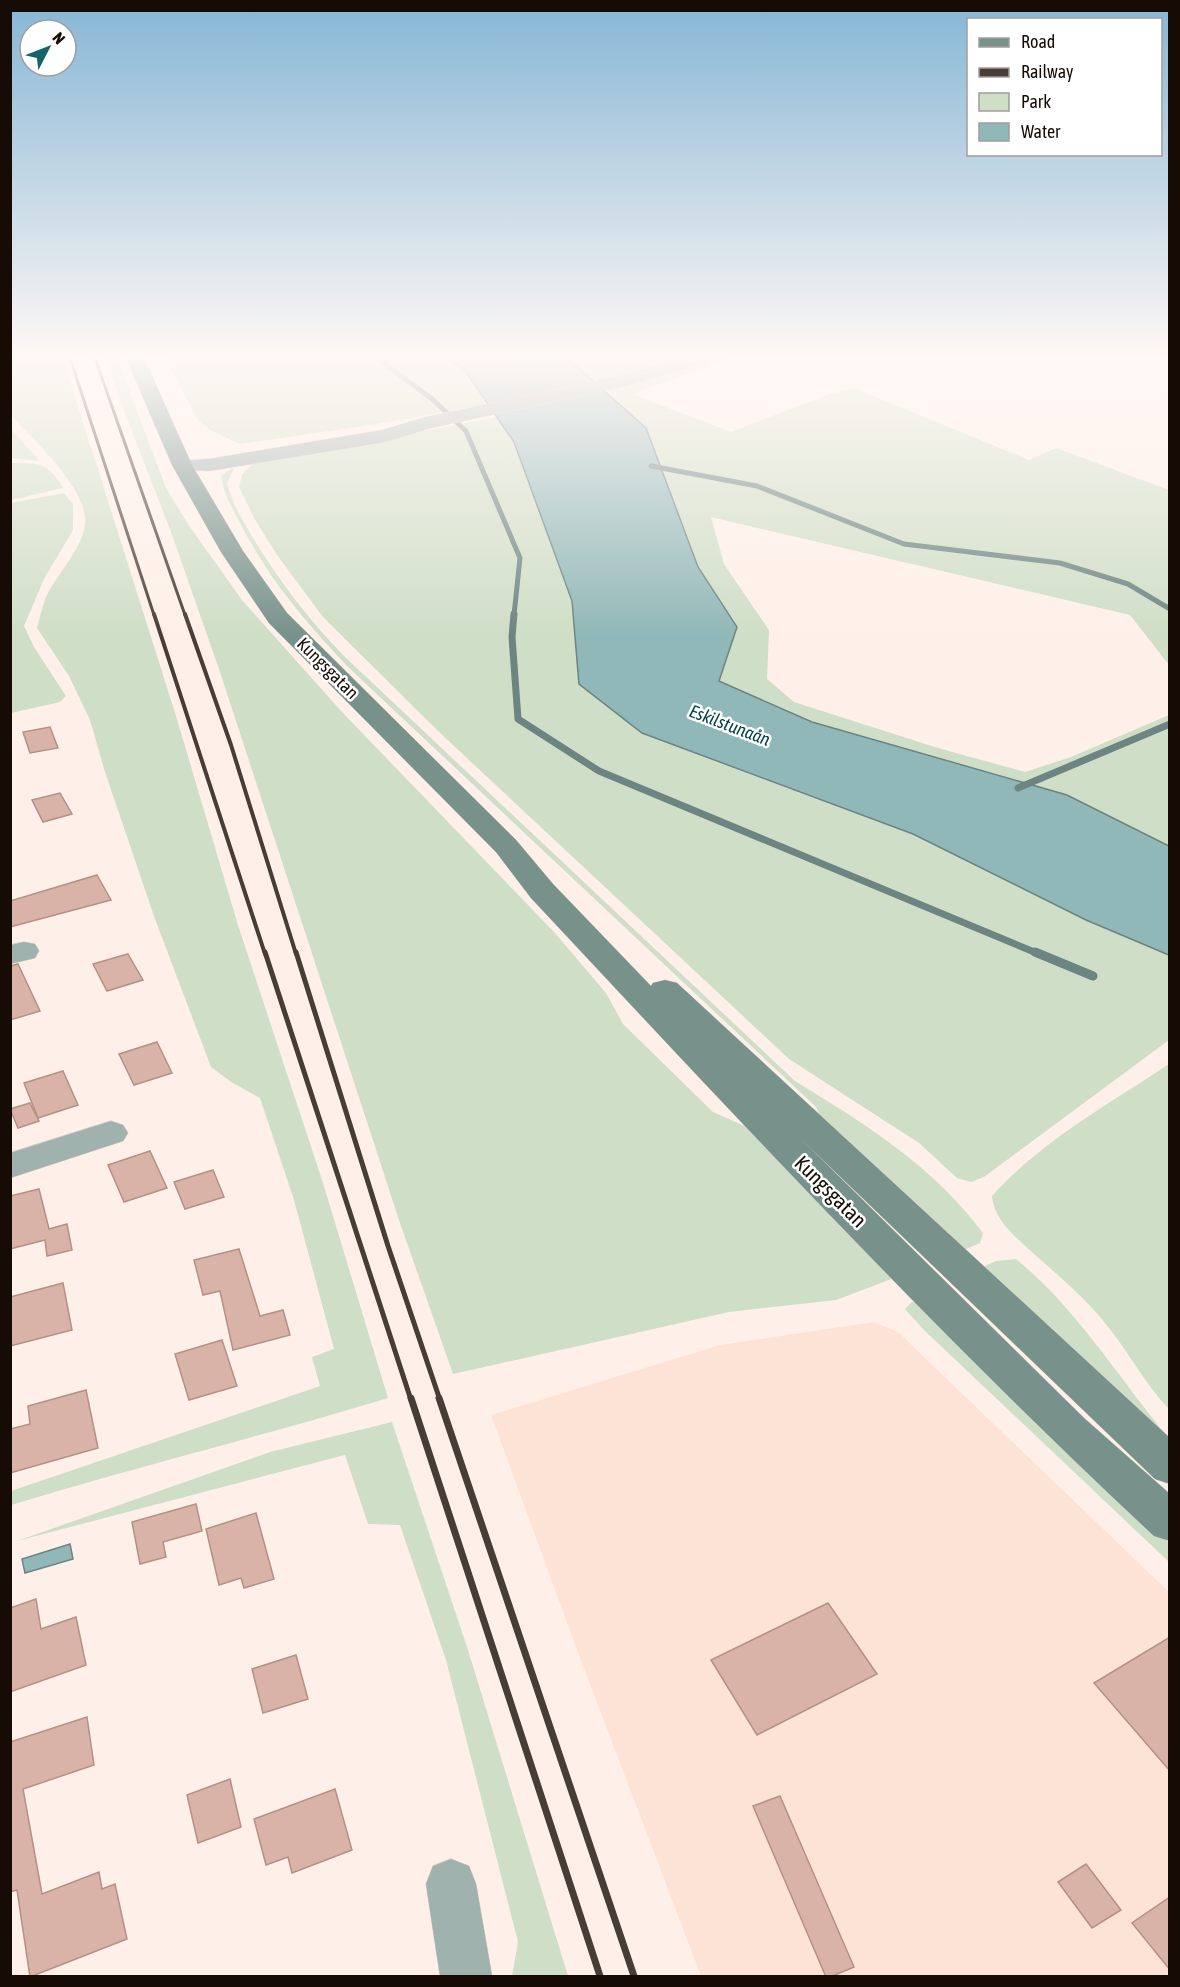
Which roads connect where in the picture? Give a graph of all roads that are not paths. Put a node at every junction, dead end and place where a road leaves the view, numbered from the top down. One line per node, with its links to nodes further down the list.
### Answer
1 (176, 451): 3 (main road, Kungsgatan)
2 (297, 451): 3 (street)
3 (182, 465): 4 (main road, Kungsgatan)
4 (506, 846): 7 (main road, Kungsgatan); 8 (main road, Kungsgatan)
5 (111, 1133): 6 (street)
6 (10, 1166)
7 (1170, 1466)
8 (1170, 1522)
9 (451, 1884): 10 (street)
10 (466, 1977)

